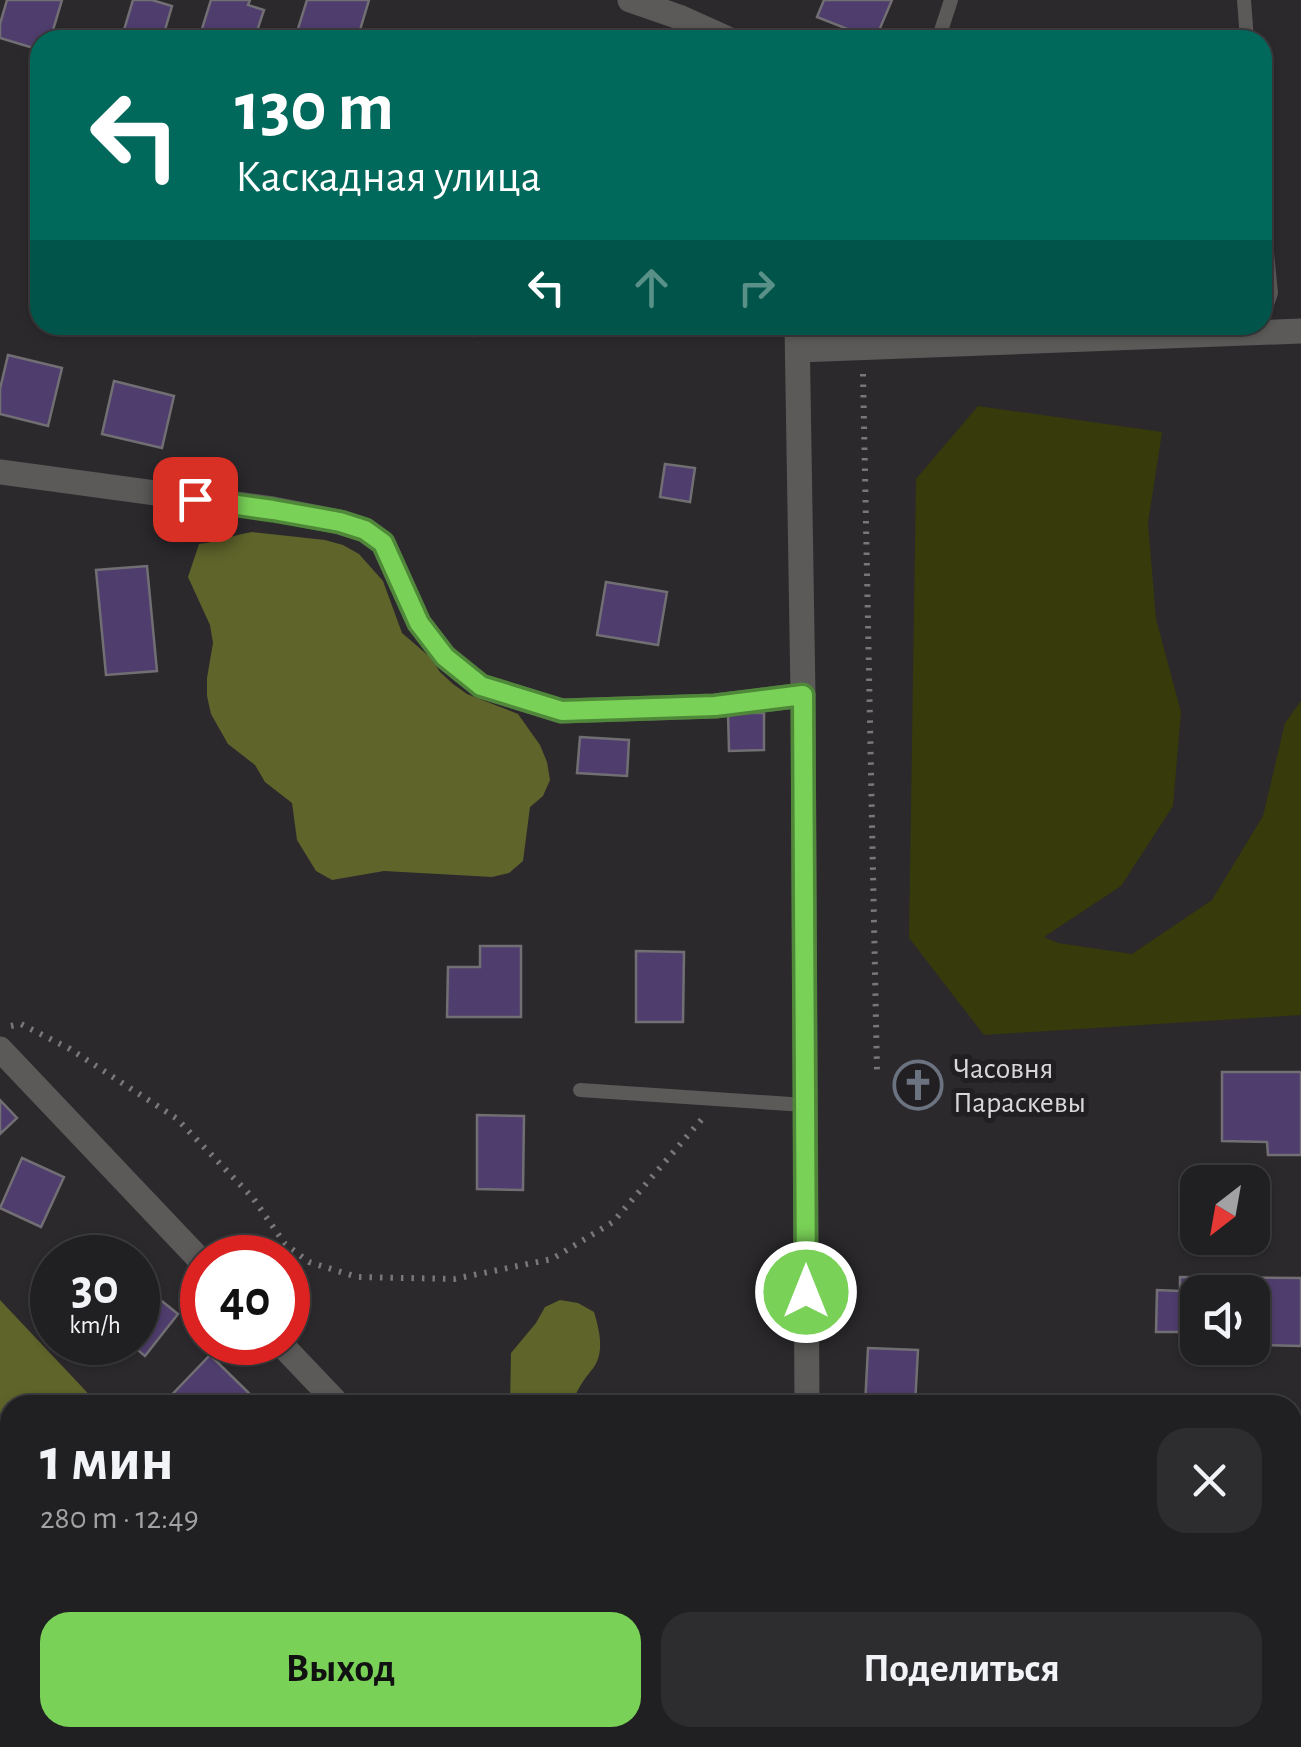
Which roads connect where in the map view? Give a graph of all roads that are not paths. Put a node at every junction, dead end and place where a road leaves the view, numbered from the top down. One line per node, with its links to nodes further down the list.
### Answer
1 (630, 0): 4 (street)
2 (951, 0): 5 (lane)
3 (1244, 0): 6 (lane)
4 (707, 30)
5 (941, 30)
6 (1247, 30)
7 (1272, 328): 8 (street)
8 (1301, 332)
9 (1097, 335): 10 (street)
10 (797, 338): 12 (street)
11 (0, 472): 12 (street)
12 (803, 695): 15 (street)
13 (0, 1049): 16 (street)
14 (580, 1090): 15 (lane)
15 (805, 1105): 19 (street)
16 (180, 1239)
17 (301, 1365): 18 (street)
18 (329, 1395)
19 (806, 1395)

